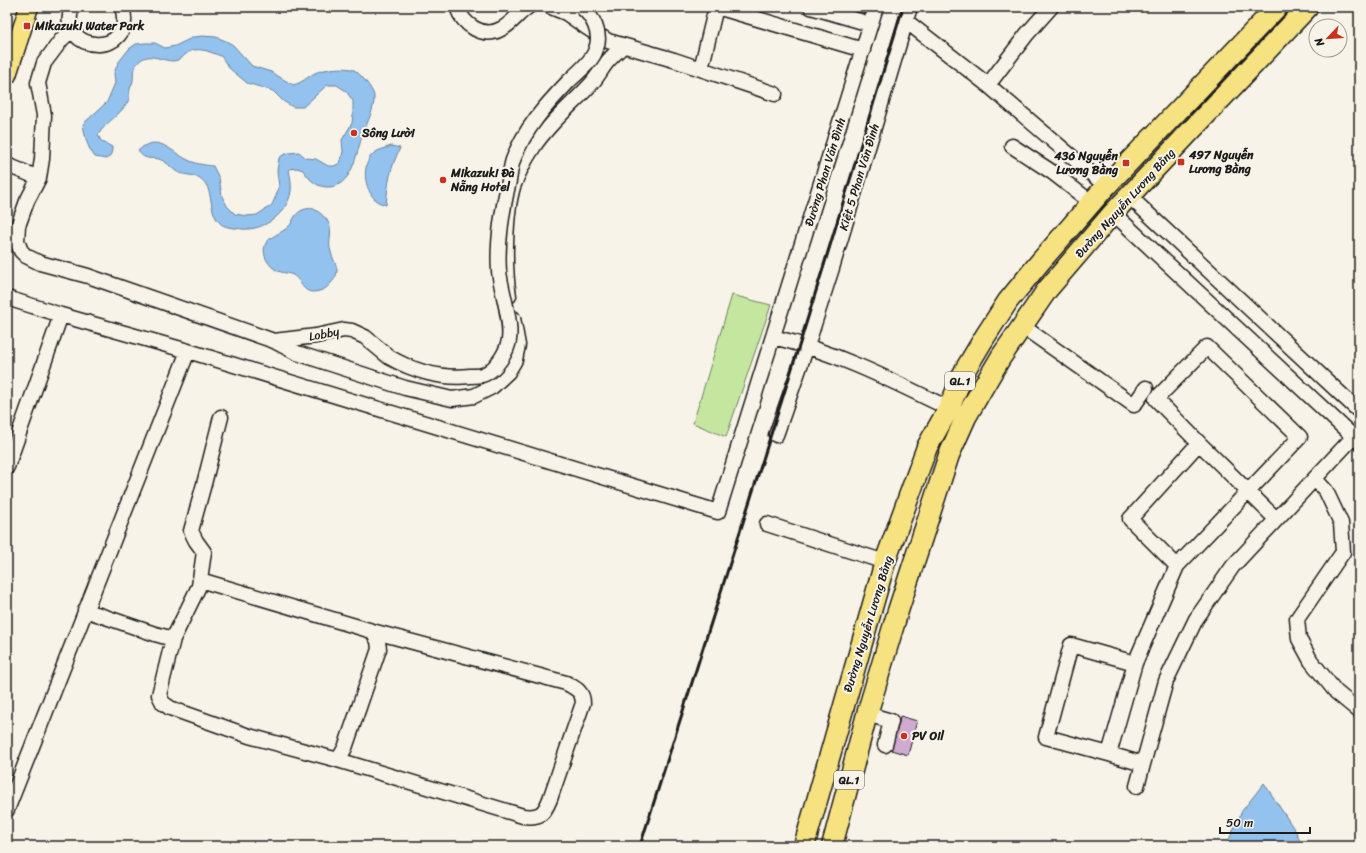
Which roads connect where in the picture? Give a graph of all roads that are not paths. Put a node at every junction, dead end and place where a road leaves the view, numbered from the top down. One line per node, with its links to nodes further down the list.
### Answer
1 (29, 7): 21 (main road)
2 (72, 7): 17 (street)
3 (122, 7): 17 (street)
4 (457, 7): 5 (street)
5 (528, 7)
6 (551, 7): 18 (street)
7 (580, 7): 35 (street, Lobby, bridge)
8 (716, 7): 19 (street); 20 (street)
9 (811, 7): 16 (street)
10 (876, 7): 16 (street, Đường Phan Văn Đình)
11 (910, 7): 15 (street, Kiệt 5 Phan Văn Đình)
12 (1051, 7): 22 (street)
13 (1277, 7): 27 (highway, Đường Nguyễn Lương Bằng / QL.1)
14 (1308, 7): 28 (highway, Đường Nguyễn Lương Bằng / QL.1)
15 (906, 21): 22 (street); 36 (street, Kiệt 5 Phan Văn Đình)
16 (870, 24): 19 (street, Đường Phan Văn Đình)
17 (72, 29): 26 (street)
18 (623, 46): 20 (street); 35 (street)
19 (863, 50): 34 (street, Đường Phan Văn Đình)
20 (701, 69): 23 (street)
21 (7, 75)
22 (988, 85): 27 (street)
23 (776, 94)
24 (1012, 146): 29 (street)
25 (7, 165): 26 (street)
26 (39, 178): 35 (street)
27 (1106, 186): 29 (highway, Đường Nguyễn Lương Bằng / QL.1)
28 (1129, 196): 30 (highway, Đường Nguyễn Lương Bằng / QL.1); 40 (street)
29 (1092, 203): 39 (highway, Đường Nguyễn Lương Bằng / QL.1)
30 (1113, 213): 33 (highway, Đường Nguyễn Lương Bằng / QL.1); 44 (street)
31 (7, 298): 32 (street)
32 (61, 315): 37 (street); 46 (street)
33 (1022, 326): 38 (street); 42 (highway, Đường Nguyễn Lương Bằng / QL.1)
34 (773, 337): 36 (street); 37 (street, Đường Phan Văn Đình)
35 (274, 341)
36 (807, 346): 39 (street); 43 (street, Kiệt 5 Phan Văn Đình)
37 (188, 351): 54 (street)
38 (1146, 388)
39 (949, 408): 42 (street); 51 (highway, Đường Nguyễn Lương Bằng / QL.1)
40 (1359, 411)
41 (220, 417): 53 (street)
42 (966, 417): 59 (highway, Đường Nguyễn Lương Bằng / QL.1)
43 (776, 435)
44 (1357, 437): 47 (street)
45 (1199, 443): 48 (street); 48 (street); 52 (street)
46 (7, 467)
47 (1315, 479): 49 (street); 58 (street)
48 (1248, 492): 49 (street); 52 (street)
49 (1276, 520): 63 (street)
50 (767, 524): 51 (street)
51 (885, 562): 66 (highway, Đường Nguyễn Lương Bằng / QL.1)
52 (1177, 566): 57 (street)
53 (200, 580): 55 (street); 56 (street)
54 (85, 610): 56 (street); 65 (street)
55 (372, 630): 62 (street); 62 (street)
56 (173, 639): 62 (street)
57 (1135, 663): 61 (street); 61 (street)
58 (1359, 711)
59 (867, 714): 60 (street); 67 (highway, Đường Nguyễn Lương Bằng / QL.1)
60 (886, 745)
61 (1109, 754): 63 (street)
62 (338, 760)
63 (1143, 764): 64 (street)
64 (1137, 786)
65 (7, 810)
66 (804, 846)
67 (832, 846)

